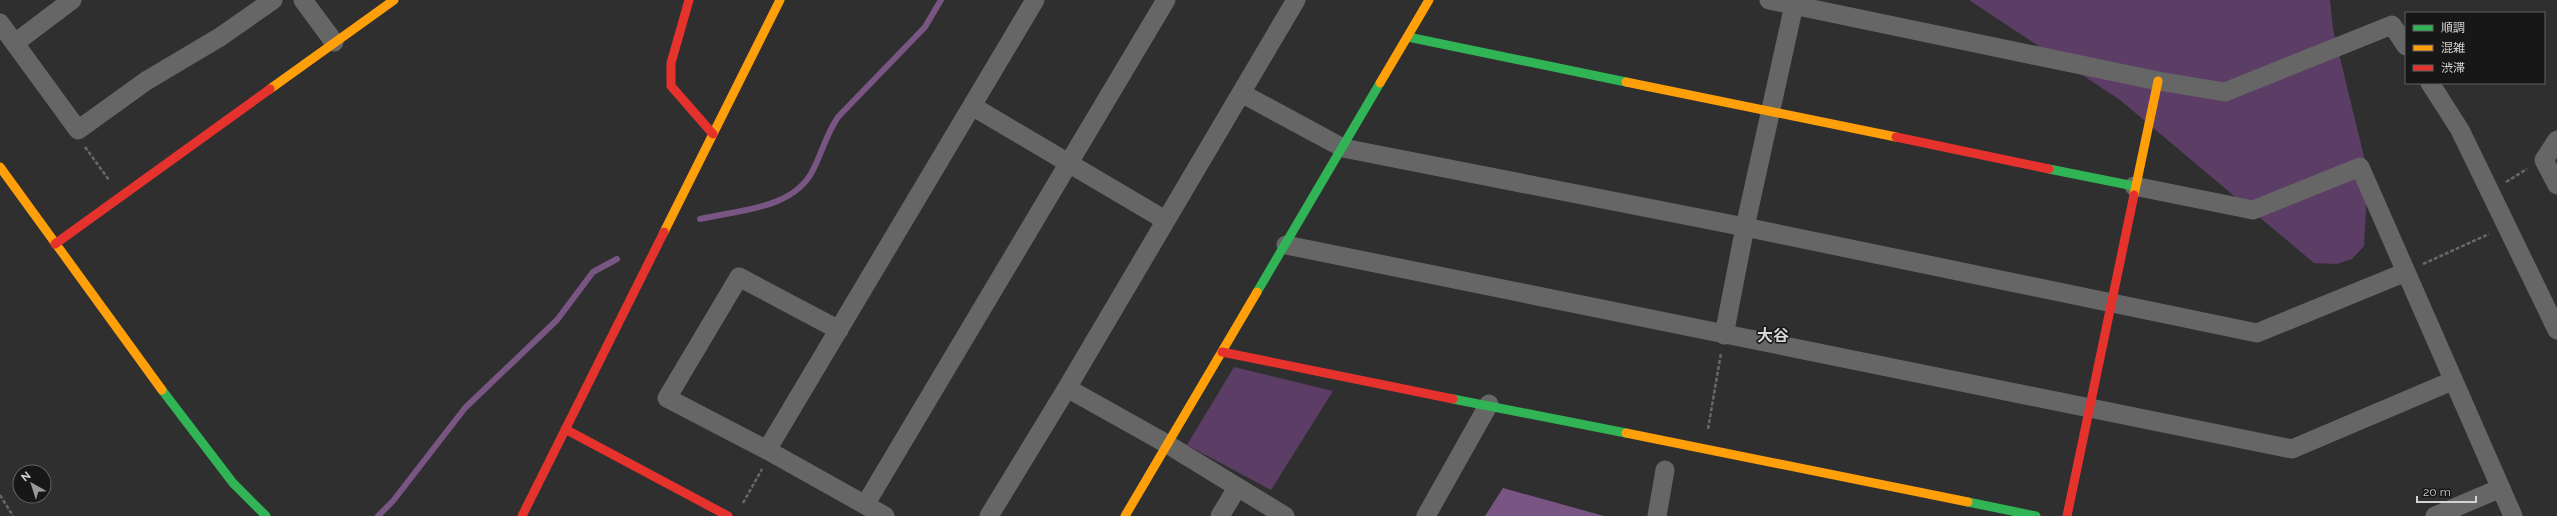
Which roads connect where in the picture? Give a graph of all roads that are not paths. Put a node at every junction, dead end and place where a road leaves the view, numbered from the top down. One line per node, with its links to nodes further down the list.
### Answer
1 (72, 0): 16 (street)
2 (273, 0): 16 (street)
3 (303, 0): 15 (street)
4 (394, 0): 15 (street)
5 (689, 0): 23 (street)
6 (780, 0): 23 (street)
7 (1035, 0): 21 (street)
8 (1166, 0): 27 (street)
9 (1296, 0): 20 (street)
10 (1429, 0): 14 (street)
11 (1769, 0): 12 (street)
12 (1794, 5): 18 (street); 22 (street)
13 (0, 23): 16 (street)
14 (1408, 37): 22 (street); 25 (street)
15 (334, 42): 33 (street)
16 (15, 43)
17 (2405, 45): 18 (street)
18 (2158, 81): 30 (street)
19 (2431, 84): 38 (street)
20 (1241, 93): 25 (street); 31 (street)
21 (972, 106): 27 (street); 37 (street)
22 (1771, 112): 30 (street); 32 (street)
23 (713, 134): 45 (street)
24 (2557, 140): 26 (street)
25 (1343, 148): 32 (street); 34 (street)
26 (2550, 162): 29 (street)
27 (1069, 163): 31 (street); 51 (street)
28 (0, 167): 33 (street)
29 (2557, 185)
30 (2134, 186): 35 (street); 36 (street)
31 (1165, 220): 42 (street)
32 (1745, 227): 36 (street); 39 (street)
33 (54, 244): 53 (street)
34 (1286, 245): 39 (street); 40 (street)
35 (2406, 272): 36 (street); 41 (street)
36 (2111, 302): 44 (street)
37 (839, 330): 47 (street); 47 (street)
38 (2557, 330)
39 (1724, 335): 44 (street)
40 (1222, 352): 43 (street); 46 (street)
41 (2452, 381): 44 (street); 50 (street)
42 (1067, 388): 46 (street); 57 (street)
43 (1489, 404): 52 (street); 61 (street)
44 (2090, 409): 64 (street)
45 (566, 429): 54 (street); 55 (street)
46 (1167, 444): 49 (street); 58 (street)
47 (769, 451): 51 (street)
48 (1665, 470): 62 (street)
49 (1236, 488): 59 (street); 60 (street)
50 (2501, 488): 65 (street); 66 (street)
51 (865, 505): 56 (street)
52 (1962, 508): 63 (street)
53 (266, 516)
54 (522, 516)
55 (728, 516)
56 (885, 516)
57 (989, 516)
58 (1125, 516)
59 (1220, 516)
60 (1285, 516)
61 (1426, 516)
62 (1657, 516)
63 (2036, 516)
64 (2067, 516)
65 (2435, 516)
66 (2513, 516)

